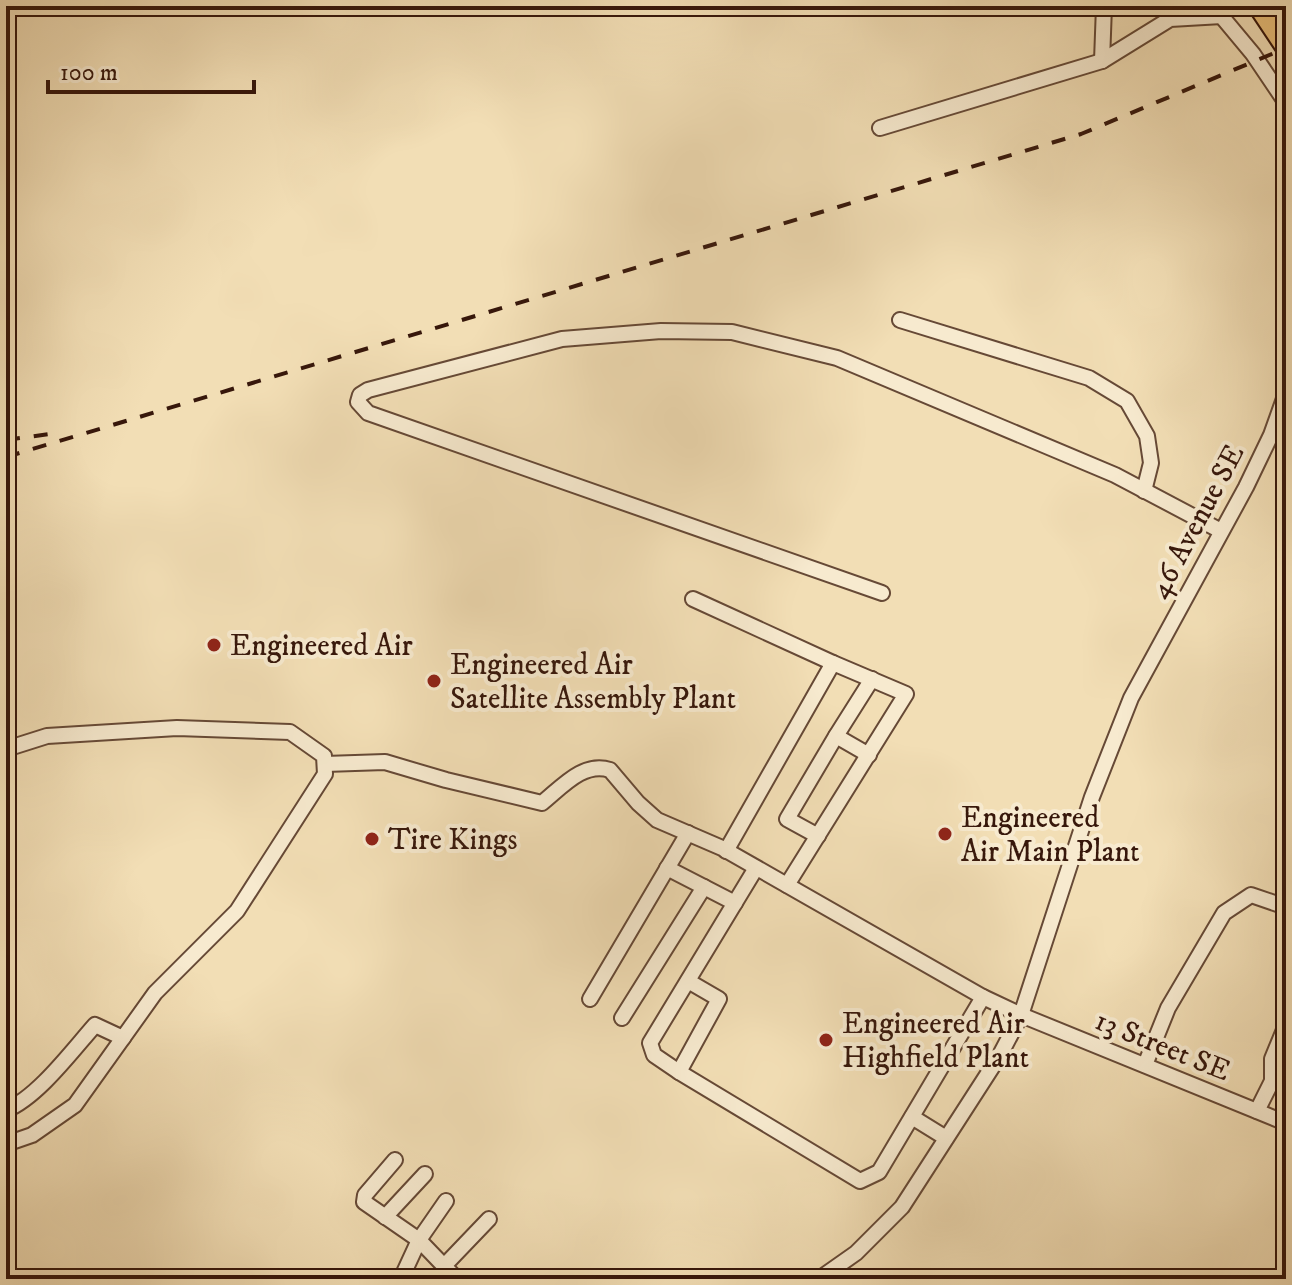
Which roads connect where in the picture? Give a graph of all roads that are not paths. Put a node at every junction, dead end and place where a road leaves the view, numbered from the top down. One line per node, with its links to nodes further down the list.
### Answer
1 (1104, 6): 5 (street)
2 (1260, 6): 4 (highway)
3 (1217, 11): 5 (street); 6 (street)
4 (1286, 45)
5 (1102, 61): 7 (street)
6 (1286, 103)
7 (880, 128)
8 (900, 320): 10 (street)
9 (1286, 393): 11 (street, 46 Avenue SE)
10 (1144, 491): 11 (street); 12 (street)
11 (1221, 531): 32 (street, 46 Avenue SE)
12 (882, 593)
13 (693, 599): 14 (street)
14 (833, 663): 15 (street); 22 (street)
15 (872, 679): 16 (street); 18 (street)
16 (836, 736): 18 (street); 21 (street)
17 (6, 749): 19 (street)
18 (869, 755): 21 (street)
19 (325, 764): 20 (street, 13 Street SE); 35 (street)
20 (688, 833): 22 (street, 13 Street SE); 23 (street)
21 (818, 836): 25 (street)
22 (726, 851): 24 (street, 13 Street SE)
23 (667, 868): 26 (street); 31 (street)
24 (756, 868): 25 (street, 13 Street SE); 27 (street)
25 (787, 885): 30 (street, 13 Street SE)
26 (704, 887): 27 (street); 33 (street)
27 (735, 903): 29 (street)
28 (1286, 907): 36 (street)
29 (688, 981): 37 (street); 37 (street)
30 (983, 997): 32 (street, 13 Street SE); 41 (street)
31 (590, 999)
32 (1021, 1015): 36 (street, 13 Street SE); 43 (street, 46 Avenue SE)
33 (622, 1018)
34 (1286, 1025): 38 (street)
35 (123, 1038): 39 (street); 44 (street)
36 (1145, 1065): 40 (street, 13 Street SE)
37 (679, 1072): 41 (street)
38 (1279, 1084): 40 (street)
39 (6, 1110)
40 (1257, 1111): 42 (street, 13 Street SE)
41 (912, 1117): 43 (street)
42 (1286, 1123)
43 (946, 1138): 54 (street, 46 Avenue SE)
44 (6, 1144)
45 (395, 1160): 48 (street)
46 (425, 1174): 48 (street)
47 (446, 1201): 50 (street)
48 (385, 1217): 50 (street)
49 (489, 1219): 51 (street)
50 (419, 1240): 51 (street); 52 (street)
51 (444, 1266): 53 (street)
52 (401, 1279)
53 (457, 1279)
54 (819, 1279)

